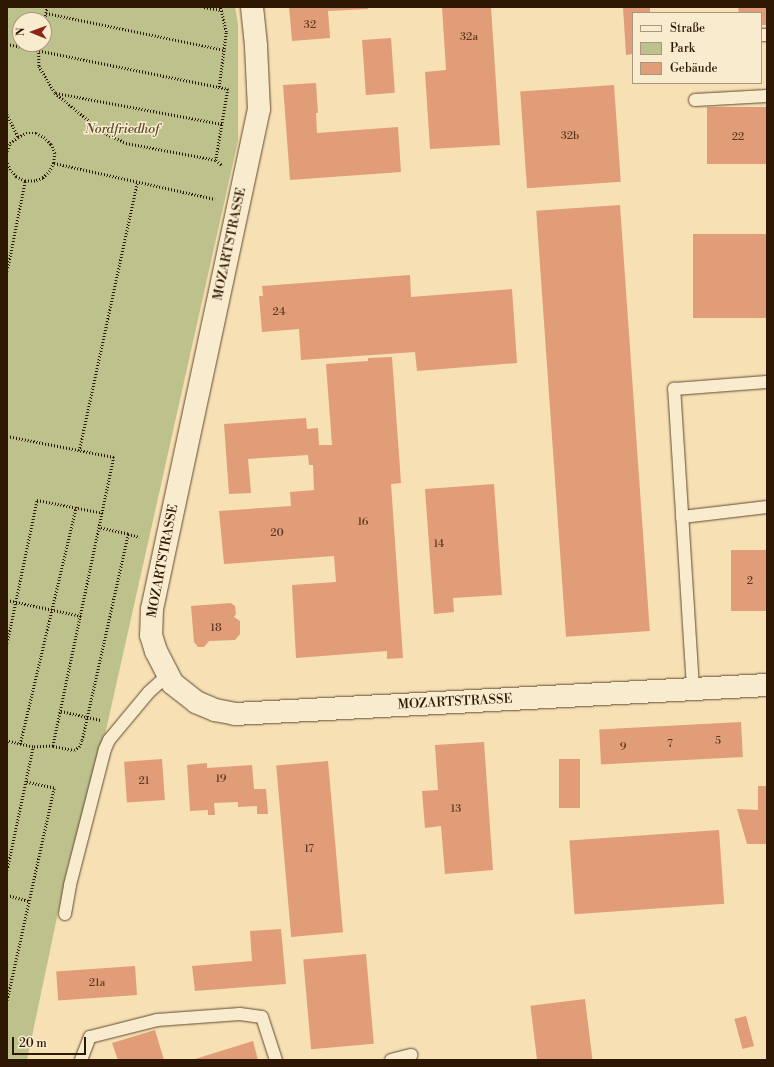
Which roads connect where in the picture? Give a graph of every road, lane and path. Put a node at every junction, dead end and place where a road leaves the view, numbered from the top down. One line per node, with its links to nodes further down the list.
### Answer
1 (204, 7): 3 (path)
2 (252, 7): 39 (street, MOZARTSTRASSE)
3 (221, 9): 5 (path)
4 (52, 15): 5 (path)
5 (225, 50): 8 (path)
6 (38, 52): 9 (path)
7 (48, 52): 8 (path)
8 (219, 87): 13 (path)
9 (55, 93): 13 (path); 16 (path)
10 (767, 96): 11 (lane)
11 (695, 100)
12 (7, 114): 14 (path)
13 (222, 124): 16 (path)
14 (18, 136): 15 (path); 18 (path)
15 (7, 151)
16 (216, 160): 19 (path)
17 (7, 163): 20 (path)
18 (54, 163): 20 (path); 21 (path)
19 (220, 172)
20 (25, 181): 23 (path)
21 (137, 182): 22 (path); 26 (path)
22 (216, 193)
23 (7, 271)
24 (767, 382): 30 (lane)
25 (7, 436): 26 (path)
26 (79, 451): 29 (path)
27 (76, 507): 29 (path); 35 (path); 36 (path)
28 (767, 508): 30 (lane)
29 (103, 512): 31 (path)
30 (682, 517): 41 (lane)
31 (99, 528): 32 (path); 37 (path)
32 (128, 534): 33 (path); 44 (path)
33 (140, 537)
34 (7, 600): 35 (path)
35 (16, 602): 36 (path); 38 (path)
36 (52, 610): 37 (path); 43 (path)
37 (81, 616): 44 (path)
38 (7, 643)
39 (168, 675): 41 (street, MOZARTSTRASSE); 51 (lane)
40 (767, 685): 41 (street, MOZARTSTRASSE)
41 (693, 688)
42 (7, 740): 43 (path)
43 (20, 744): 45 (path)
44 (53, 746): 45 (path)
45 (33, 747): 46 (path)
46 (26, 782): 47 (path); 50 (path)
47 (8, 862): 48 (path)
48 (7, 870)
49 (7, 895): 50 (path)
50 (29, 901): 52 (path)
51 (65, 914)
52 (7, 1000)
53 (411, 1055): 56 (lane)
54 (81, 1060): 55 (lane)
55 (276, 1060)
56 (392, 1060)

